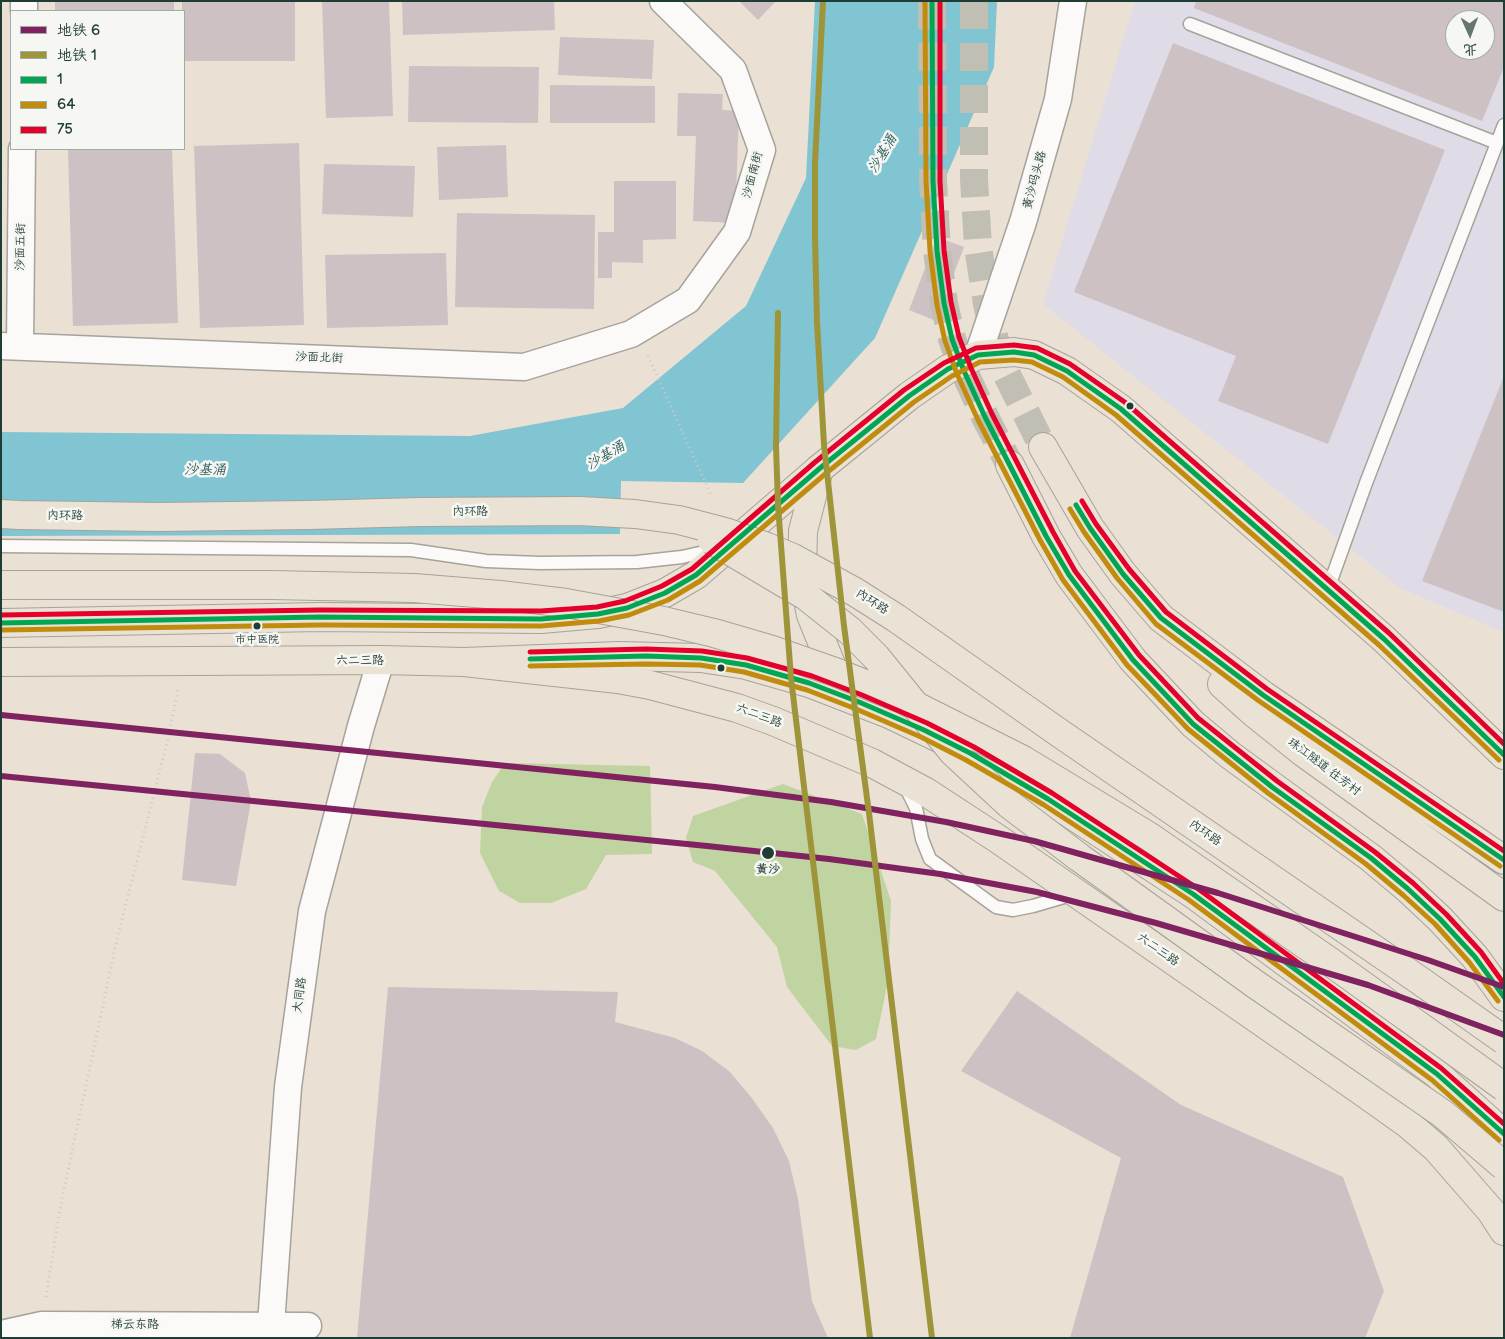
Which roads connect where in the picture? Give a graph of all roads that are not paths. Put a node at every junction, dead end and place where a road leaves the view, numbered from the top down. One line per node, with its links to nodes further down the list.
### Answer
1 (663, 1): 7 (street, 沙面南街)
2 (1073, 1): 9 (street, 黄沙码头路)
3 (1190, 24): 5 (lane)
4 (1503, 127): 5 (lane)
5 (1497, 143): 18 (lane)
6 (22, 150): 8 (street, 沙面五街)
7 (632, 334): 8 (street, 沙面北街)
8 (10, 346)
9 (978, 355): 12 (main road); 18 (main road)
10 (1043, 447): 19 (main road)
11 (1010, 465): 30 (main road)
12 (820, 470): 15 (main road); 24 (main road)
13 (1, 514): 14 (main road, 内环路, bridge)
14 (679, 520): 31 (main road, 内环路, bridge); 36 (main road, bridge)
15 (731, 545): 16 (lane); 20 (main road)
16 (1, 546)
17 (1, 585): 33 (main road, bridge)
18 (1328, 589): 25 (main road)
19 (1161, 618): 27 (main road); 29 (main road, 珠江隧道 往芳村)
20 (1, 623)
21 (381, 660): 22 (main road, 六二三路); 23 (main road, 六二三路); 39 (street, 大同路)
22 (1, 662)
23 (464, 662): 24 (main road); 26 (main road, 六二三路)
24 (845, 697): 32 (main road)
25 (1504, 754)
26 (900, 777): 28 (main road, 六二三路); 28 (lane)
27 (1504, 860)
28 (1076, 893): 37 (main road, 六二三路)
29 (1504, 897)
30 (1504, 997)
31 (1504, 1040)
32 (1437, 1074): 34 (main road); 35 (main road)
33 (1504, 1087)
34 (1504, 1111)
35 (1504, 1134)
36 (1504, 1166)
37 (1504, 1231)
38 (308, 1326): 39 (street, 梯云东路)
39 (270, 1332): 40 (street, 梯云东路)
40 (1, 1334)

